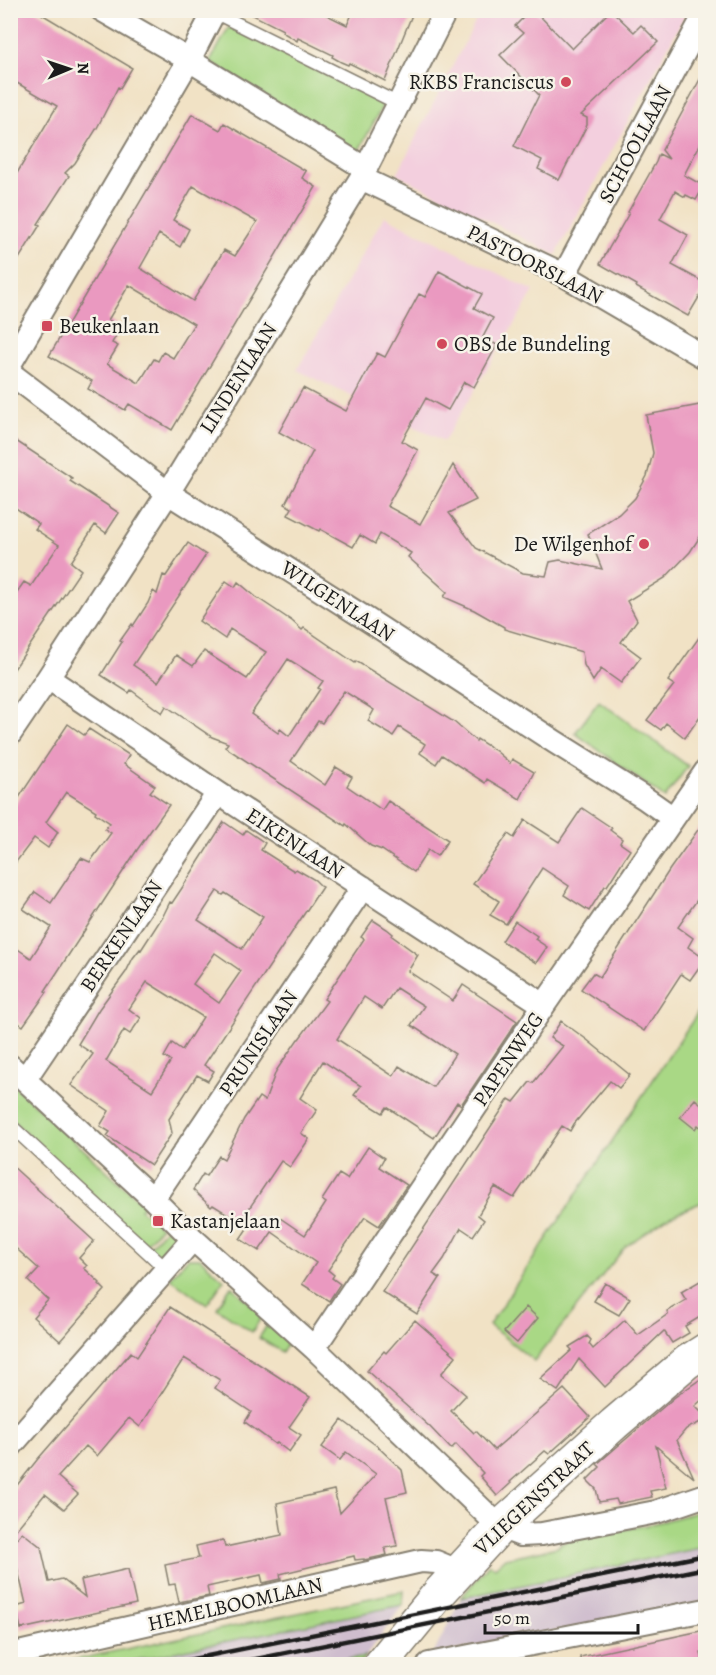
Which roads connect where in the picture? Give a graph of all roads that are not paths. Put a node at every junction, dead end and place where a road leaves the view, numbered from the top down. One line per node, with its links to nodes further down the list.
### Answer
1 (102, 10): 5 (street, PASTOORSLAAN)
2 (447, 10): 6 (street, LINDENLAAN)
3 (215, 11): 5 (street); 6 (lane)
4 (705, 12): 8 (street, SCHOOLLAAN)
5 (189, 60): 7 (street, PASTOORSLAAN); 10 (street)
6 (399, 104): 7 (street, LINDENLAAN)
7 (363, 174): 8 (street, PASTOORSLAAN); 12 (street, LINDENLAAN)
8 (564, 275): 9 (street, PASTOORSLAAN)
9 (705, 358)
10 (10, 364)
11 (10, 373): 12 (street, WILGENLAAN)
12 (168, 493): 13 (street, LINDENLAAN); 17 (street, WILGENLAAN)
13 (48, 678): 14 (street, LINDENLAAN); 16 (street, EIKENLAAN)
14 (10, 734)
15 (705, 771): 17 (street, PAPENWEG)
16 (218, 793): 18 (street, EIKENLAAN); 20 (street, BERKENLAAN)
17 (673, 818): 19 (street, PAPENWEG)
18 (363, 886): 19 (street, EIKENLAAN); 22 (street, PRUNISLAAN)
19 (544, 1005): 25 (street, PAPENWEG)
20 (18, 1072): 22 (street)
21 (10, 1125): 24 (lane)
22 (153, 1199): 23 (street)
23 (193, 1239): 24 (street); 25 (street)
24 (166, 1269): 27 (street)
25 (314, 1348): 29 (street)
26 (705, 1350): 29 (main road, VLIEGENSTRAAT)
27 (12, 1440)
28 (705, 1495): 29 (street)
29 (500, 1527): 30 (main road, VLIEGENSTRAAT)
30 (458, 1571): 32 (street, HEMELBOOMLAAN); 33 (main road, VLIEGENSTRAAT)
31 (705, 1610): 34 (street)
32 (10, 1655)
33 (381, 1665)
34 (429, 1665)

